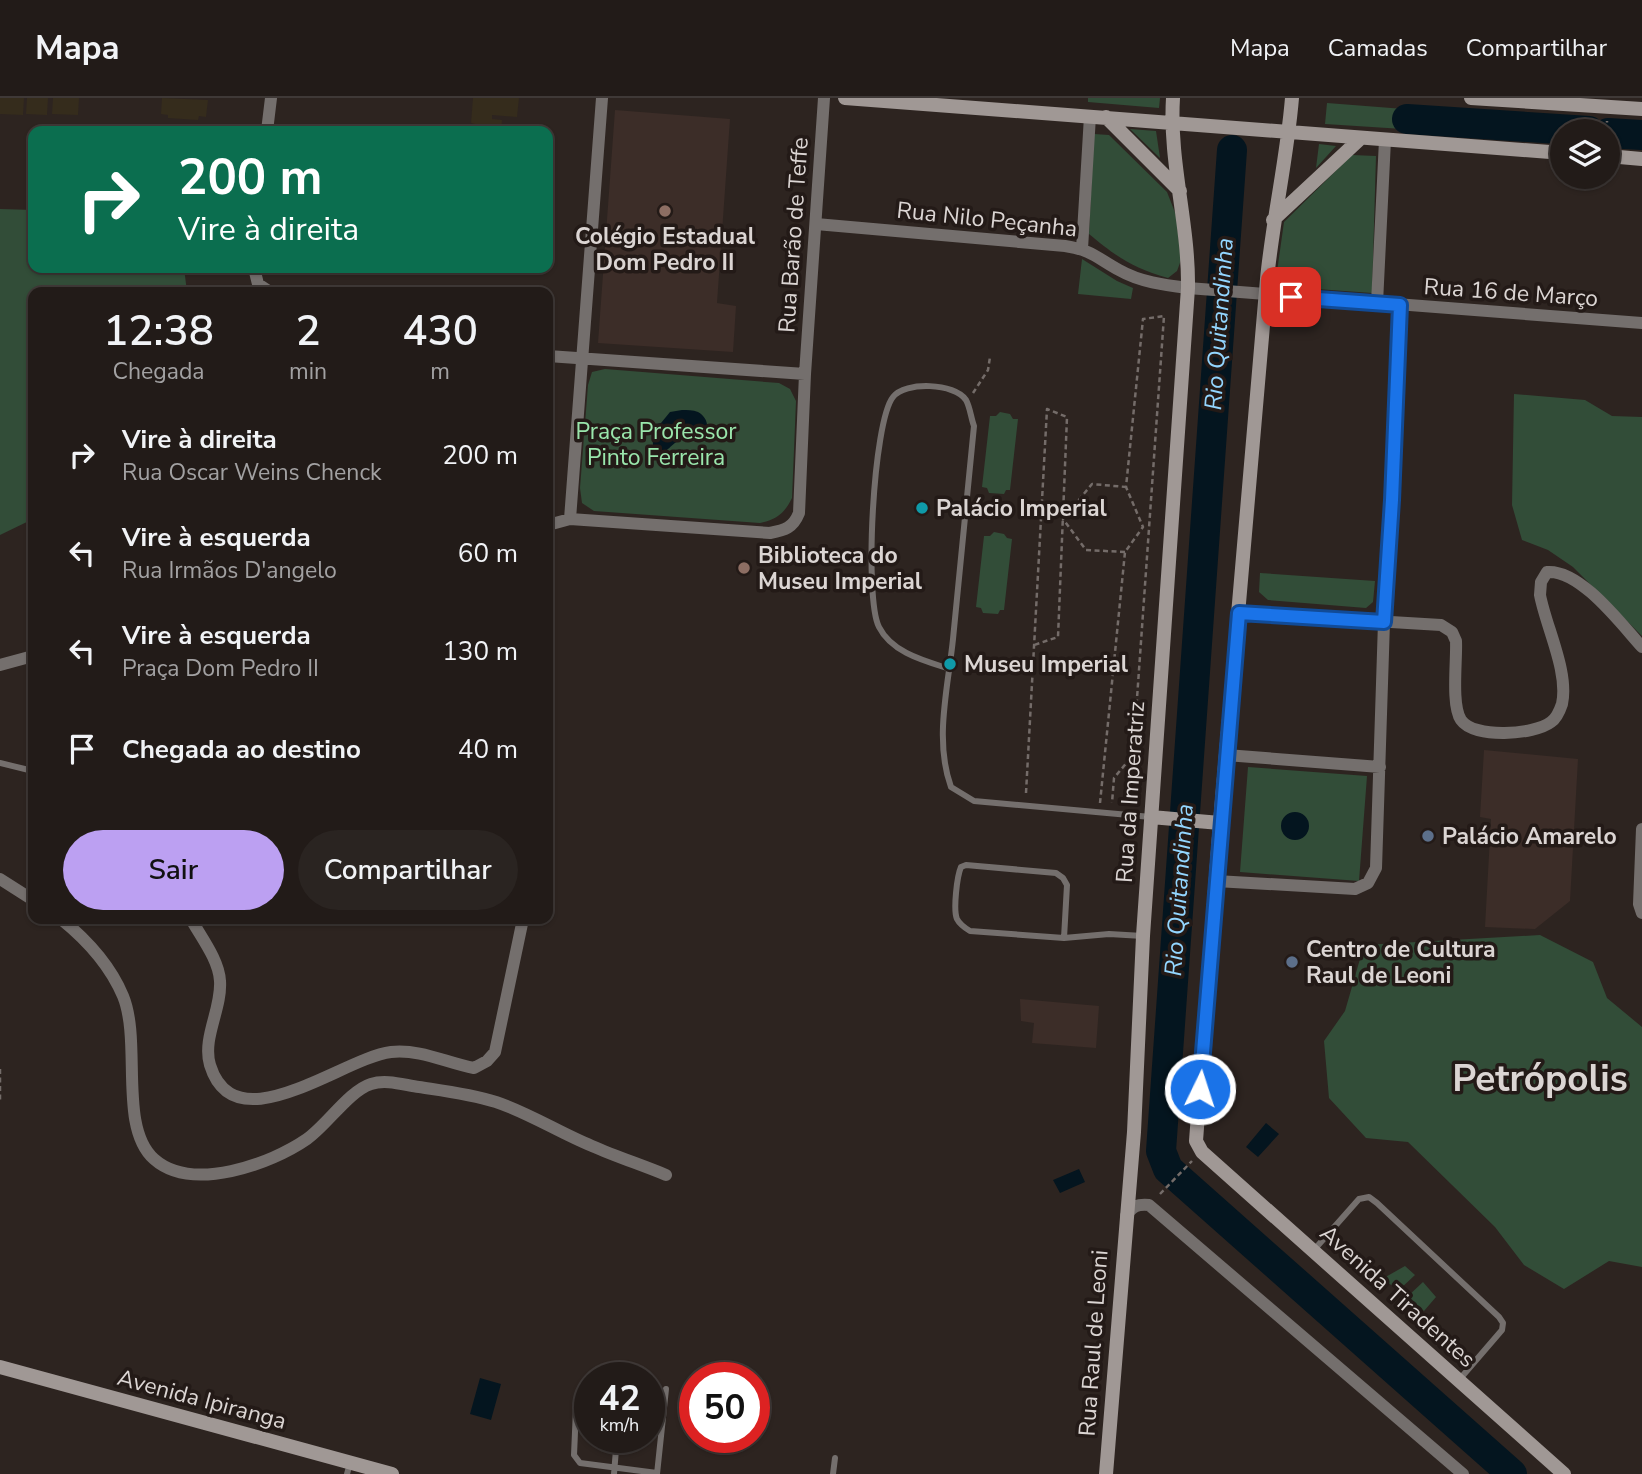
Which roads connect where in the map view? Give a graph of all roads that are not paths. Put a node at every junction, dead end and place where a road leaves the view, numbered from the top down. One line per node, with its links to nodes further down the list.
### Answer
1 (271, 98): 12 (street)
2 (602, 98): 29 (street)
3 (824, 98): 21 (street, Rua Barão de Teffe)
4 (845, 98): 9 (main road)
5 (1173, 98): 11 (main road, Rua da Imperatriz)
6 (1292, 98): 13 (main road)
7 (1471, 98): 8 (main road)
8 (1642, 109)
9 (1090, 117): 10 (main road); 22 (street)
10 (1106, 117): 11 (main road); 19 (main road)
11 (1172, 122): 13 (main road); 19 (main road, Rua da Imperatriz)
12 (268, 126)
13 (1289, 133): 14 (main road); 20 (main road)
14 (1361, 138): 15 (main road); 20 (main road)
15 (1385, 140): 16 (main road); 25 (street)
16 (1550, 152)
17 (1620, 157): 18 (main road)
18 (1642, 159)
19 (1180, 191): 23 (main road, Rua da Imperatriz)
20 (1273, 220): 24 (main road)
21 (816, 224): 22 (street, Rua Nilo Peçanha); 30 (street, Rua Barão de Teffe)
22 (1082, 249): 23 (street, Rua Nilo Peçanha)
23 (1188, 288): 24 (street, Rua Nilo Peçanha); 43 (main road, Rua da Imperatriz)
24 (1266, 294): 25 (street, Rua 16 de Março); 33 (main road)
25 (1377, 303): 26 (street, Rua 16 de Março)
26 (1400, 305): 27 (street, Rua 16 de Março); 34 (street)
27 (1642, 323)
28 (553, 356): 29 (street)
29 (582, 358): 30 (street); 31 (street)
30 (805, 374): 31 (street)
31 (570, 520): 32 (street)
32 (553, 524)
33 (1239, 613): 34 (street); 39 (main road)
34 (1384, 622): 35 (street); 41 (street)
35 (1642, 647)
36 (28, 657): 37 (street)
37 (0, 665)
38 (950, 669): 38 (lane); 43 (lane)
39 (1226, 755): 41 (street); 44 (main road)
40 (0, 763): 42 (lane)
41 (1380, 767): 47 (street)
42 (28, 770)
43 (1151, 817): 44 (main road); 53 (main road, Rua da Imperatriz)
44 (1220, 823): 47 (main road)
45 (1642, 829): 49 (street)
46 (0, 879): 48 (street)
47 (1216, 881): 59 (main road, Avenida Tiradentes)
48 (28, 897)
49 (1642, 913)
50 (68, 924): 56 (street)
51 (194, 924): 55 (street)
52 (522, 924): 55 (street)
53 (1143, 936): 54 (lane); 58 (main road, Rua da Imperatriz)
54 (1064, 938): 54 (lane)
55 (461, 1066): 56 (street)
56 (458, 1091): 57 (street)
57 (666, 1175)
58 (1126, 1216): 71 (main road, Rua Raul de Leoni); 72 (street)
59 (1313, 1251): 61 (main road, Avenida Tiradentes); 61 (lane)
60 (0, 1367): 66 (main road, Avenida Ipiranga)
61 (1459, 1380): 73 (main road, Avenida Tiradentes)
62 (666, 1389): 68 (lane)
63 (574, 1453): 67 (lane)
64 (616, 1453): 67 (lane)
65 (835, 1458): 70 (lane)
66 (349, 1469): 69 (main road, Avenida Ipiranga)
67 (614, 1471): 68 (lane)
68 (657, 1473)
69 (393, 1474)
70 (833, 1474)
71 (1106, 1474)
72 (1463, 1474)
73 (1564, 1474)

